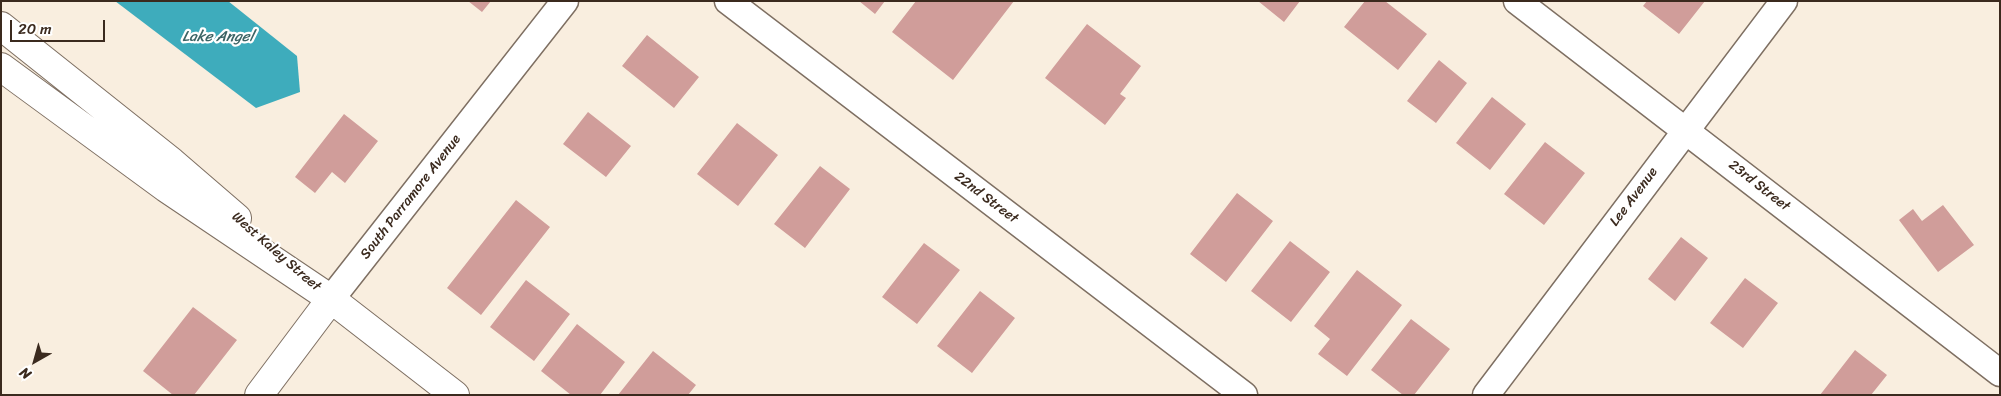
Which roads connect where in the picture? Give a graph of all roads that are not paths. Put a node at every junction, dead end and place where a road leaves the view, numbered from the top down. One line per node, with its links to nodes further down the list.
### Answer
1 (565, 1): 8 (street, South Parramore Avenue)
2 (728, 1): 12 (street, 22nd Street)
3 (1517, 1): 7 (street, 23rd Street)
4 (1784, 1): 7 (street, Lee Avenue)
5 (1, 26): 8 (street, West Kaley Street)
6 (1, 67): 8 (street, West Kaley Street)
7 (1686, 129): 9 (street, 23rd Street); 13 (street, Lee Avenue)
8 (330, 299): 10 (street, South Parramore Avenue); 11 (street)
9 (2000, 373)
10 (259, 395)
11 (455, 395)
12 (1244, 395)
13 (1486, 395)

